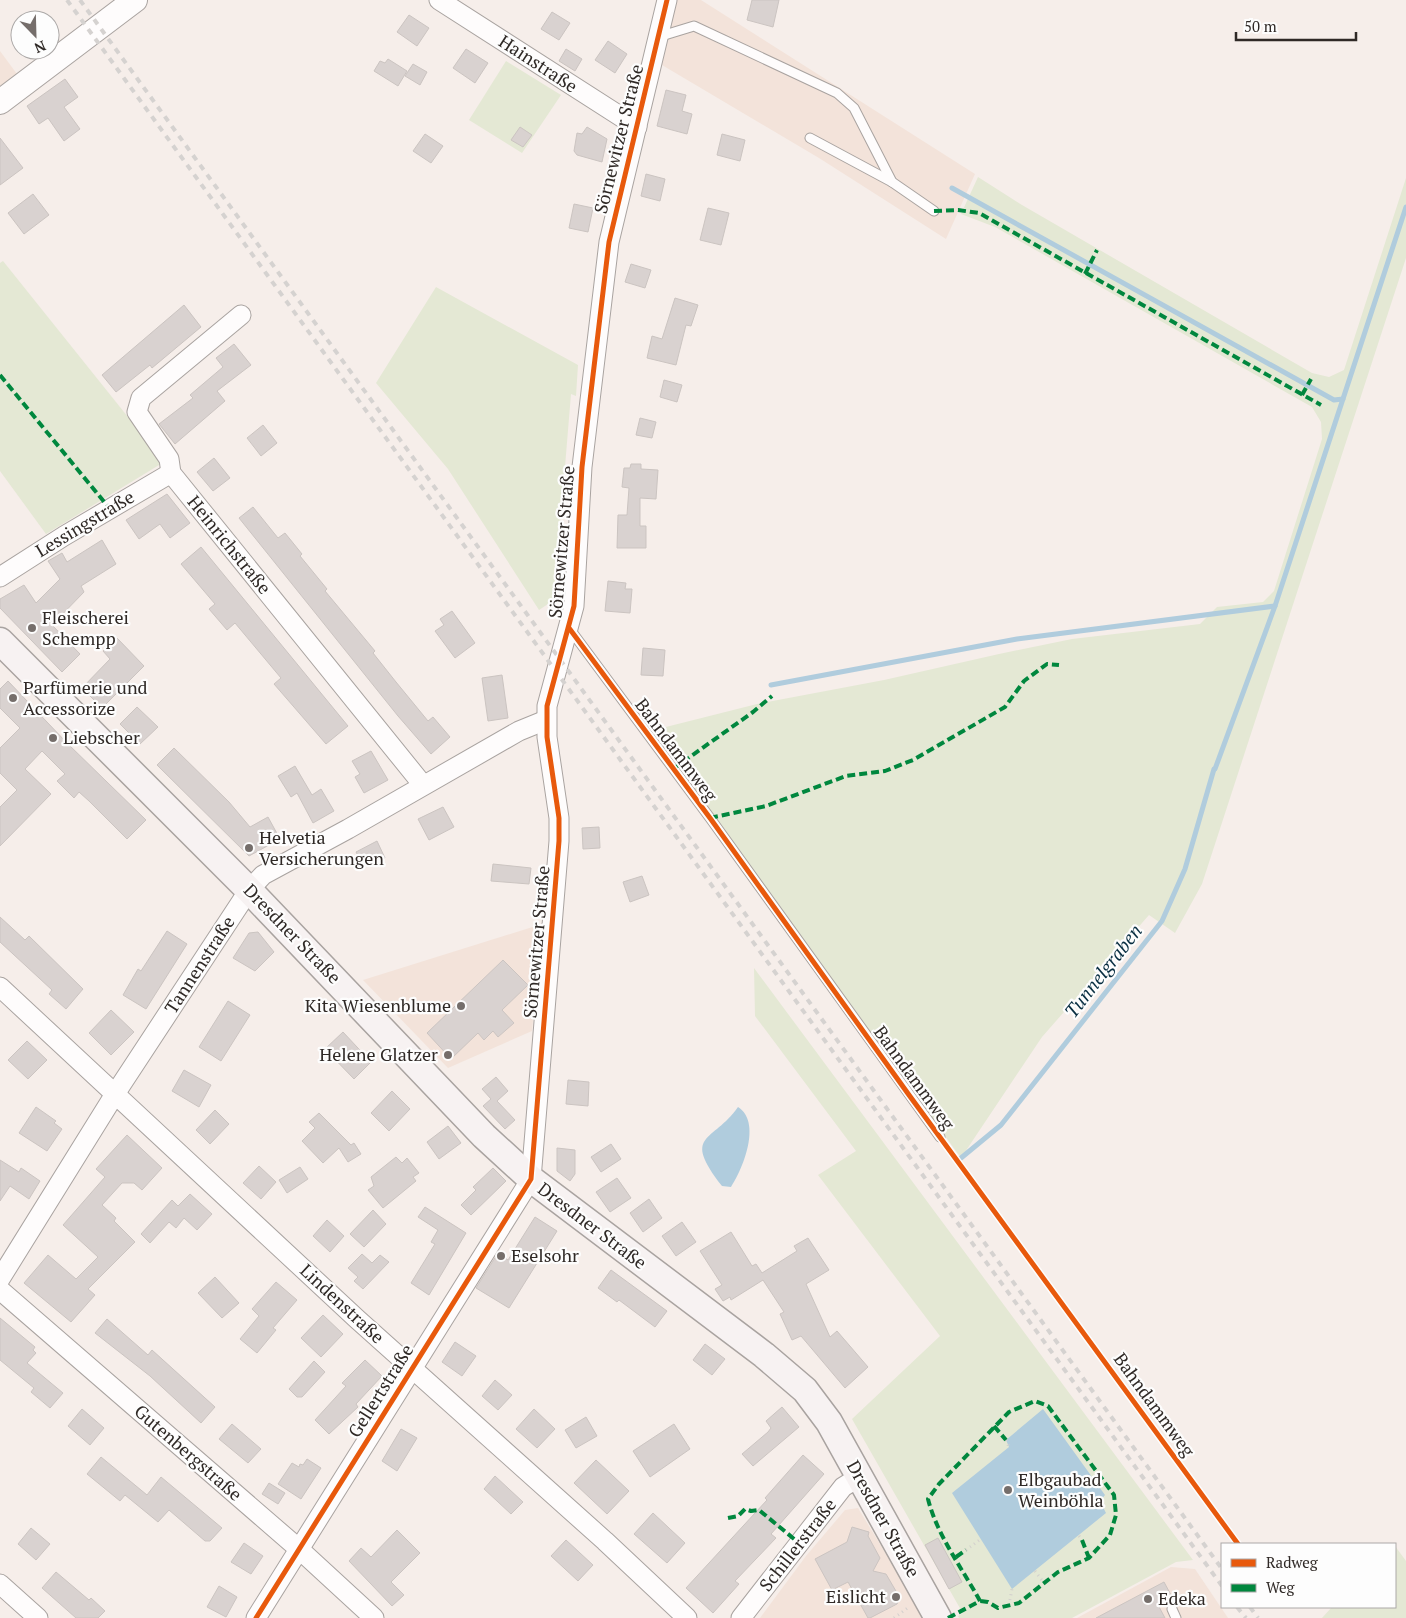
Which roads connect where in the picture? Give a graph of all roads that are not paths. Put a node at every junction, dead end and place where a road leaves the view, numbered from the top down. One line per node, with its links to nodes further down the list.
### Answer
1 (438, 0): 6 (street, Hainstraße)
2 (667, 0): 4 (street, Sörnewitzer Straße)
3 (125, 3): 5 (street)
4 (658, 37): 6 (street, Sörnewitzer Straße); 8 (lane)
5 (0, 102)
6 (637, 128): 13 (street, Sörnewitzer Straße)
7 (810, 138): 8 (lane)
8 (892, 182): 9 (lane)
9 (934, 211)
10 (241, 315): 11 (street, Heinrichstraße)
11 (171, 473): 12 (street, Lessingstraße); 16 (street, Heinrichstraße)
12 (0, 577)
13 (568, 628): 15 (street, Sörnewitzer Straße); 20 (lane, Bahndammweg)
14 (0, 641): 17 (main road, Dresdner Straße)
15 (546, 720): 16 (street, Tannenstraße); 21 (street, Sörnewitzer Straße)
16 (423, 786): 17 (street, Tannenstraße)
17 (249, 890): 19 (street, Tannenstraße); 21 (main road, Dresdner Straße)
18 (0, 987): 19 (street, Lindenstraße)
19 (115, 1094): 22 (street, Tannenstraße); 24 (street, Lindenstraße)
20 (940, 1137)
21 (531, 1179): 24 (street, Gellertstraße); 25 (main road, Dresdner Straße)
22 (0, 1279)
23 (0, 1290): 26 (street, Gutenbergstraße)
24 (412, 1368): 26 (street, Gellertstraße); 33 (street, Lindenstraße)
25 (859, 1477): 29 (main road, Dresdner Straße); 34 (street, Schillerstraße)
26 (299, 1549): 31 (street, Gellertstraße); 32 (street, Gutenbergstraße)
27 (0, 1584): 30 (street)
28 (1172, 1609): 35 (lane)
29 (927, 1615)
30 (38, 1618)
31 (256, 1618)
32 (374, 1618)
33 (687, 1618)
34 (741, 1618)
35 (1176, 1618)

